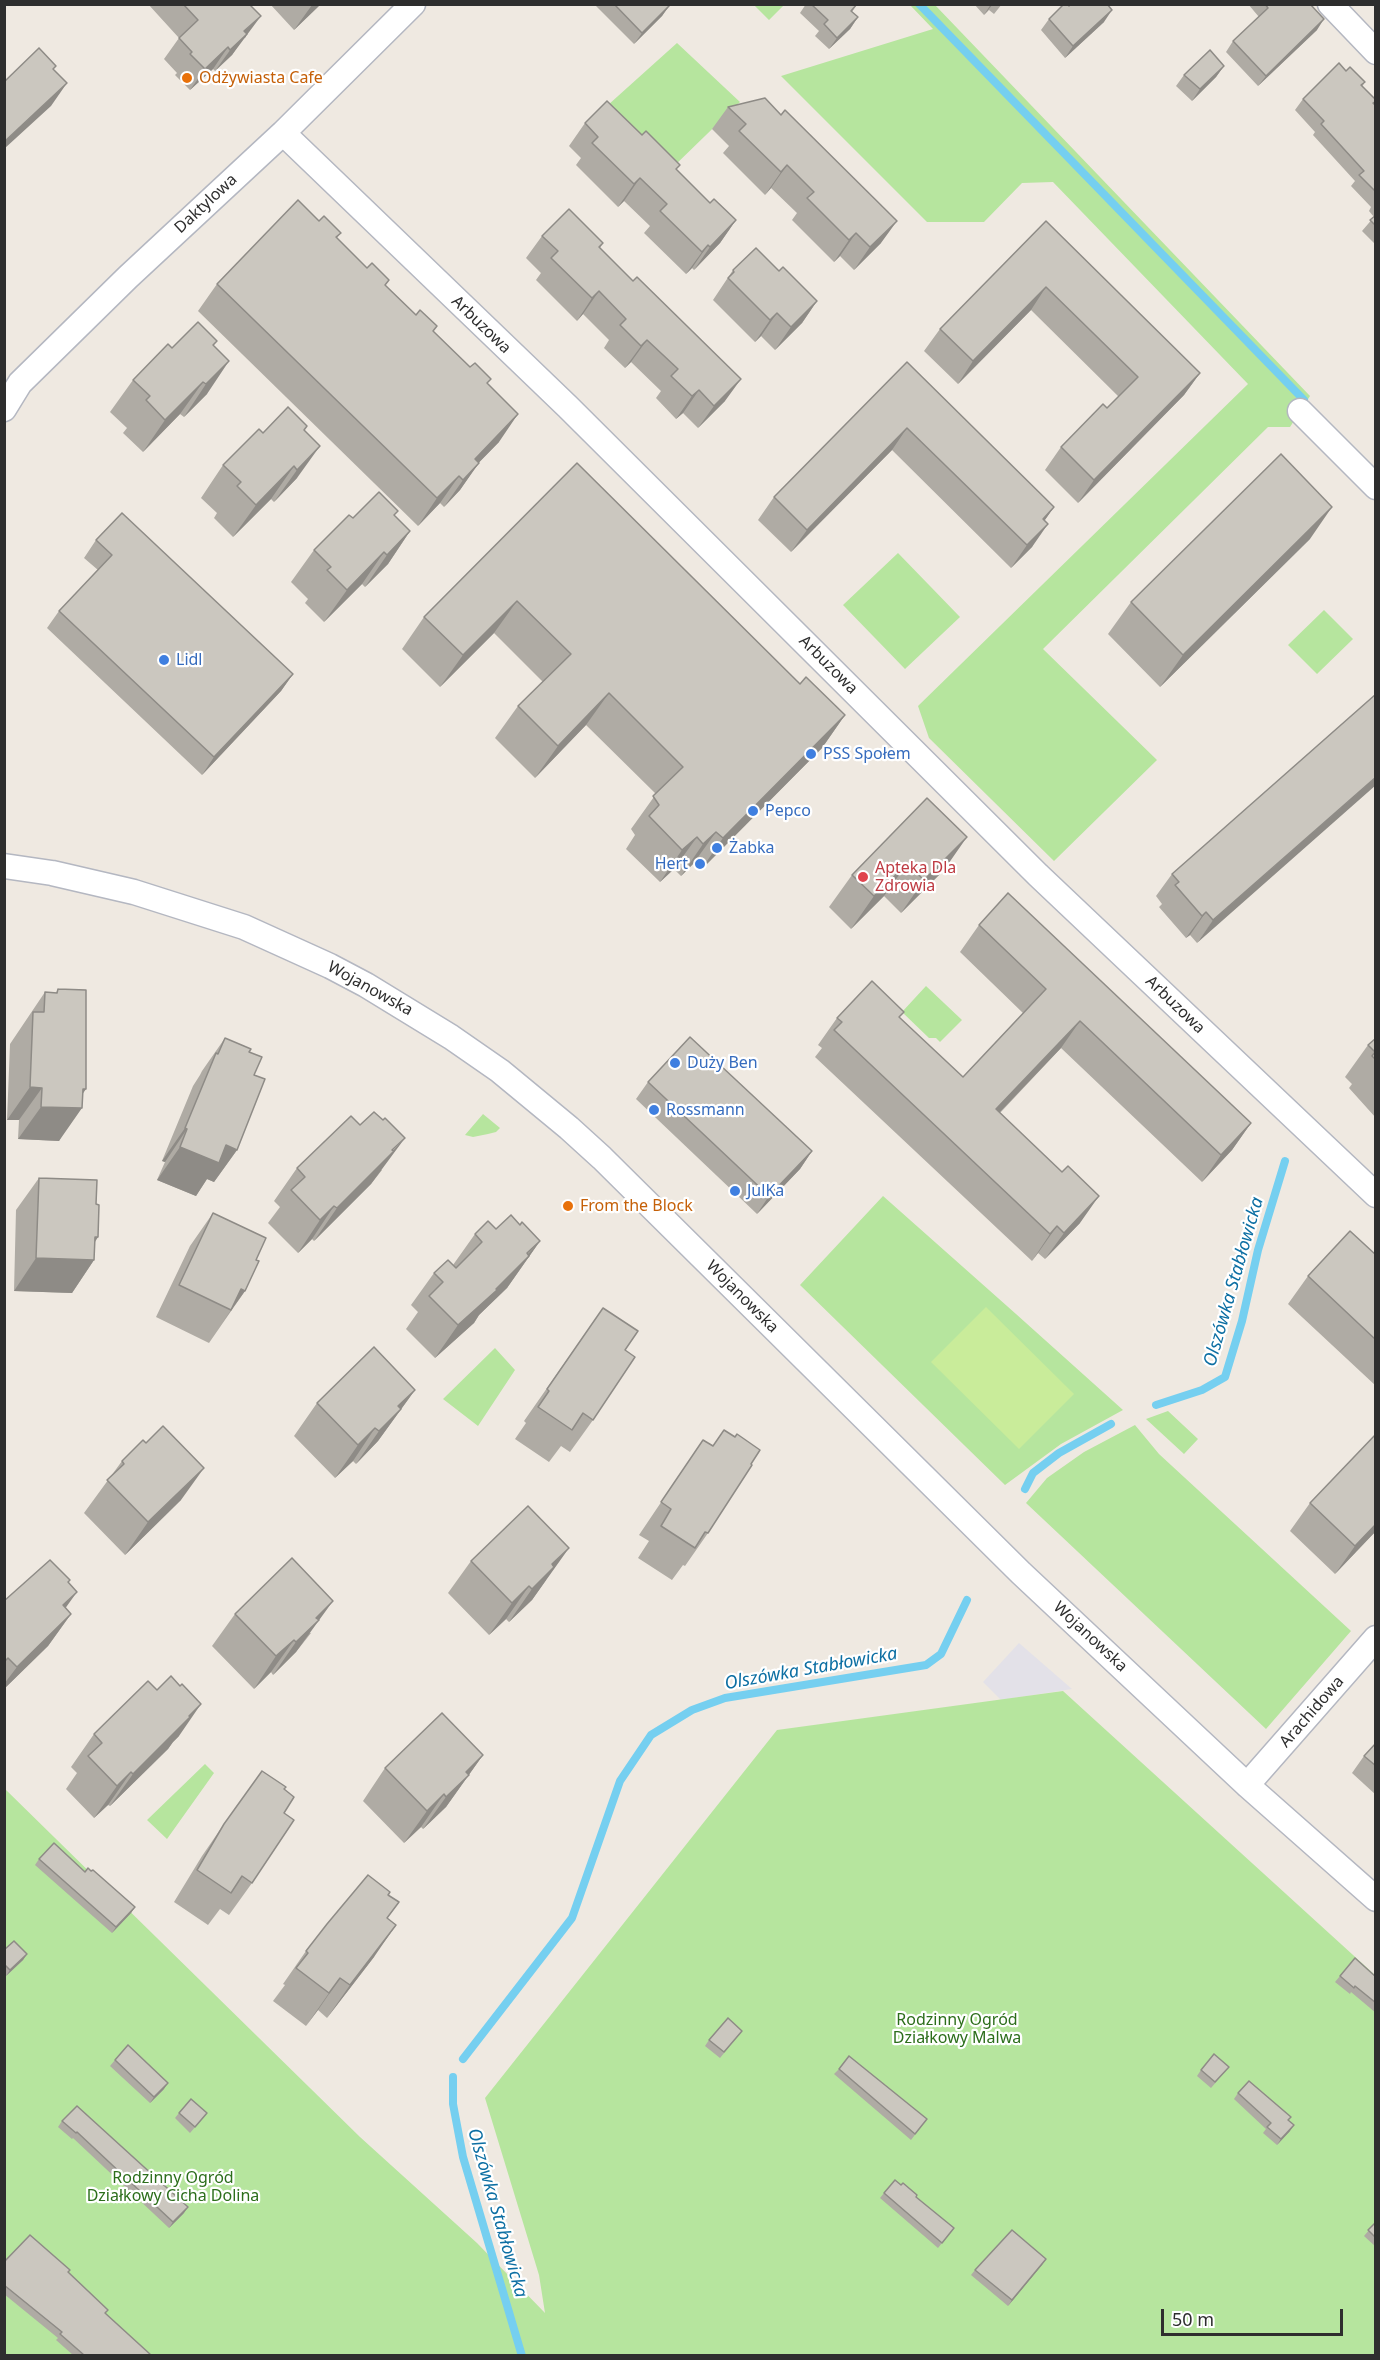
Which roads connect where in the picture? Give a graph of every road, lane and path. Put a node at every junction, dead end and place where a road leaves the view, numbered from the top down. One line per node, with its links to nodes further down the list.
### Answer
1 (413, 4): 4 (street, Daktylowa)
2 (1330, 4): 3 (street)
3 (1376, 52)
4 (283, 133): 5 (street, Daktylowa); 9 (street, Arbuzowa)
5 (4, 409)
6 (1300, 411): 7 (street)
7 (1376, 487)
8 (4, 866): 11 (street, Wojanowska)
9 (1376, 1194)
10 (1376, 1638): 11 (street, Arachidowa)
11 (1247, 1785): 12 (street, Wojanowska)
12 (1376, 1899)

